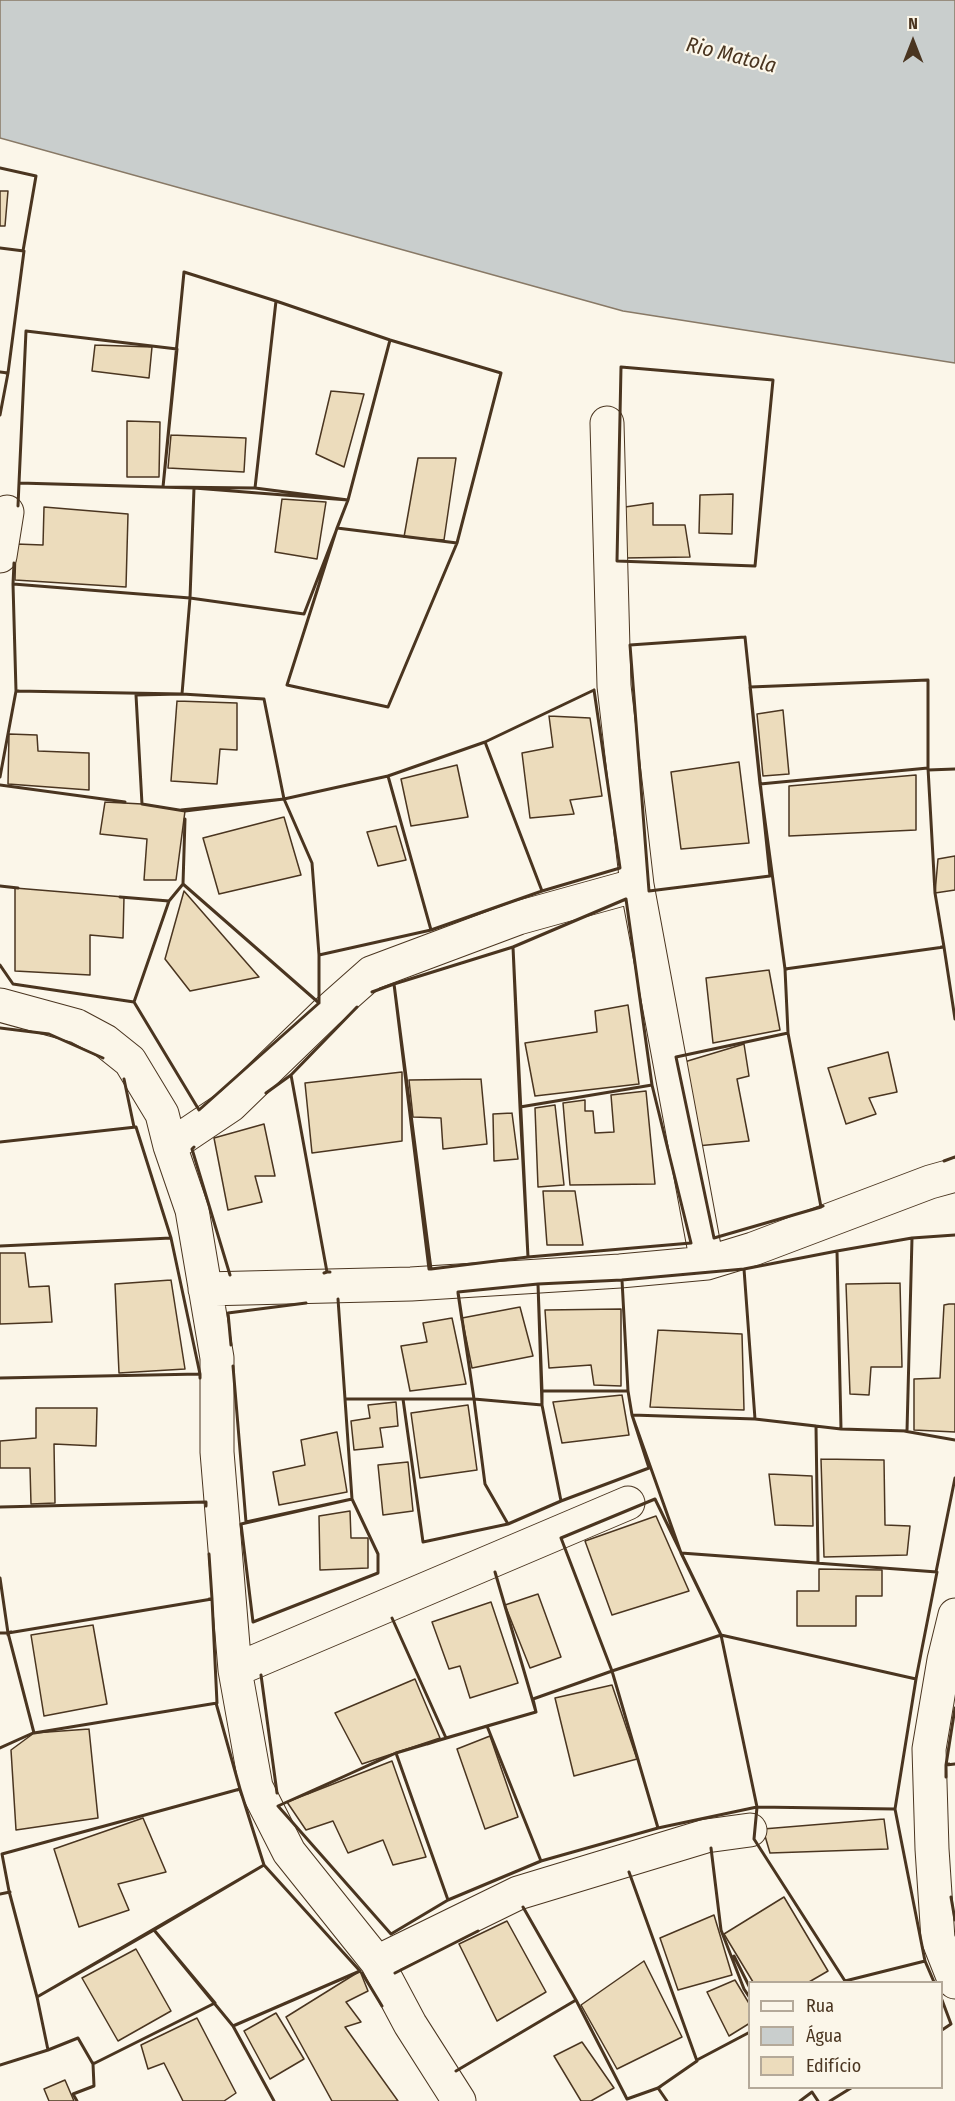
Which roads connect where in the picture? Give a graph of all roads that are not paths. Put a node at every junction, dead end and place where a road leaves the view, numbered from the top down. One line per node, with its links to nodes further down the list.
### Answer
1 (607, 423): 4 (street)
2 (7, 512): 3 (street)
3 (0, 556)
4 (637, 885): 6 (street); 8 (street)
5 (0, 1005): 6 (street)
6 (170, 1146): 9 (street)
7 (955, 1175): 8 (street)
8 (707, 1263): 9 (street)
9 (205, 1289): 13 (street)
10 (628, 1503): 13 (street)
11 (955, 1615): 12 (street)
12 (950, 1660): 16 (street)
13 (235, 1670): 15 (street)
14 (750, 1830): 15 (street)
15 (377, 1962): 17 (street)
16 (955, 1982)
17 (459, 2101)

